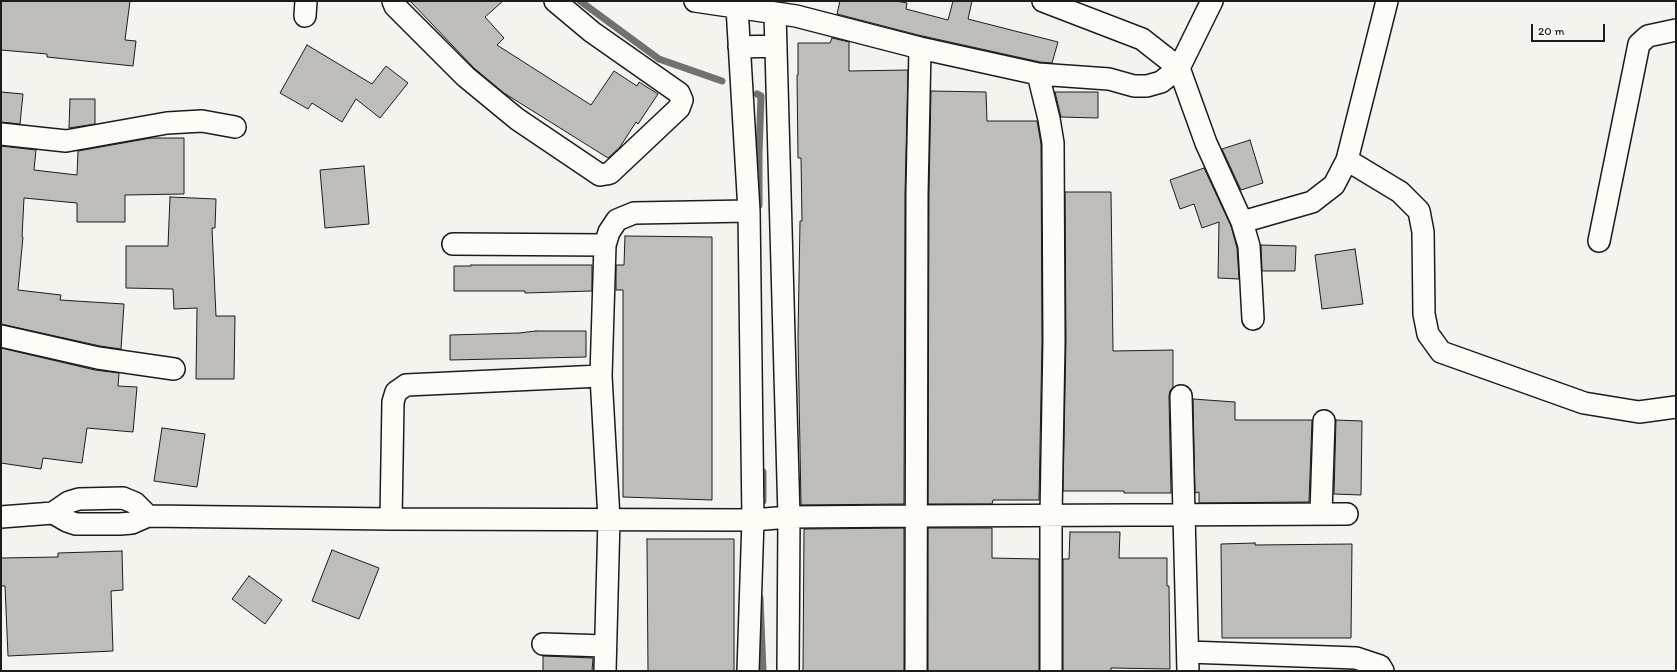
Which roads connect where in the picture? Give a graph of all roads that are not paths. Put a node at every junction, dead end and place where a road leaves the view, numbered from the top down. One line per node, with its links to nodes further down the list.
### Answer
1 (393, 1): 2 (street)
2 (555, 1)
3 (696, 1): 7 (street)
4 (1043, 1): 13 (street)
5 (1212, 1): 13 (street)
6 (1387, 1): 17 (street)
7 (737, 7): 8 (street); 11 (street)
8 (775, 13): 10 (street); 12 (street)
9 (1676, 30): 20 (street)
10 (776, 46): 11 (street); 36 (street)
11 (739, 47): 18 (street)
12 (920, 48): 14 (street); 33 (street)
13 (1179, 68): 14 (street); 19 (street)
14 (1038, 74): 34 (street)
15 (235, 127): 16 (street)
16 (1, 134)
17 (1347, 160): 19 (street); 28 (street)
18 (749, 211): 22 (street); 39 (street)
19 (1242, 222): 23 (street)
20 (1599, 241)
21 (453, 244): 22 (street)
22 (605, 245): 26 (street)
23 (1253, 319)
24 (1, 336): 25 (street)
25 (174, 369)
26 (601, 376): 37 (street); 38 (street)
27 (1182, 396): 32 (street)
28 (1676, 407)
29 (1324, 421): 30 (street)
30 (1321, 513): 31 (street); 32 (street)
31 (1347, 514)
32 (1185, 515): 34 (street); 42 (street)
33 (917, 516): 34 (street); 36 (street); 46 (street)
34 (1051, 516): 47 (street)
35 (1, 517): 37 (street)
36 (786, 518): 39 (street); 45 (street)
37 (391, 519): 38 (street)
38 (609, 519): 39 (street); 41 (street)
39 (757, 519): 44 (street)
40 (543, 644): 41 (street)
41 (605, 646): 43 (street)
42 (1188, 662): 48 (street)
43 (605, 671)
44 (748, 671)
45 (788, 671)
46 (916, 671)
47 (1051, 671)
48 (1384, 671)

